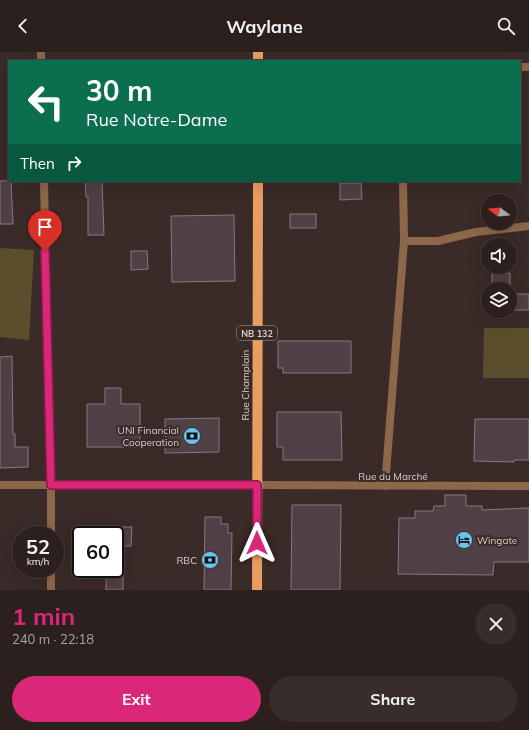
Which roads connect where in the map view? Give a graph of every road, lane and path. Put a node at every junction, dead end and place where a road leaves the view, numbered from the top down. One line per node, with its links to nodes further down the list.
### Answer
1 (44, 182): 7 (street)
2 (258, 182): 8 (main road, Rue Champlain / NB 132)
3 (403, 182): 5 (street)
4 (529, 226): 5 (street)
5 (404, 240): 9 (street)
6 (0, 485): 7 (street, Rue du Marché)
7 (51, 485): 8 (street, Rue du Marché); 11 (street)
8 (257, 485): 9 (street, Rue du Marché); 14 (main road, Rue Champlain / NB 132)
9 (385, 486): 10 (street, Rue du Marché)
10 (529, 486)
11 (51, 526)
12 (51, 578): 13 (street)
13 (51, 590)
14 (257, 590)

